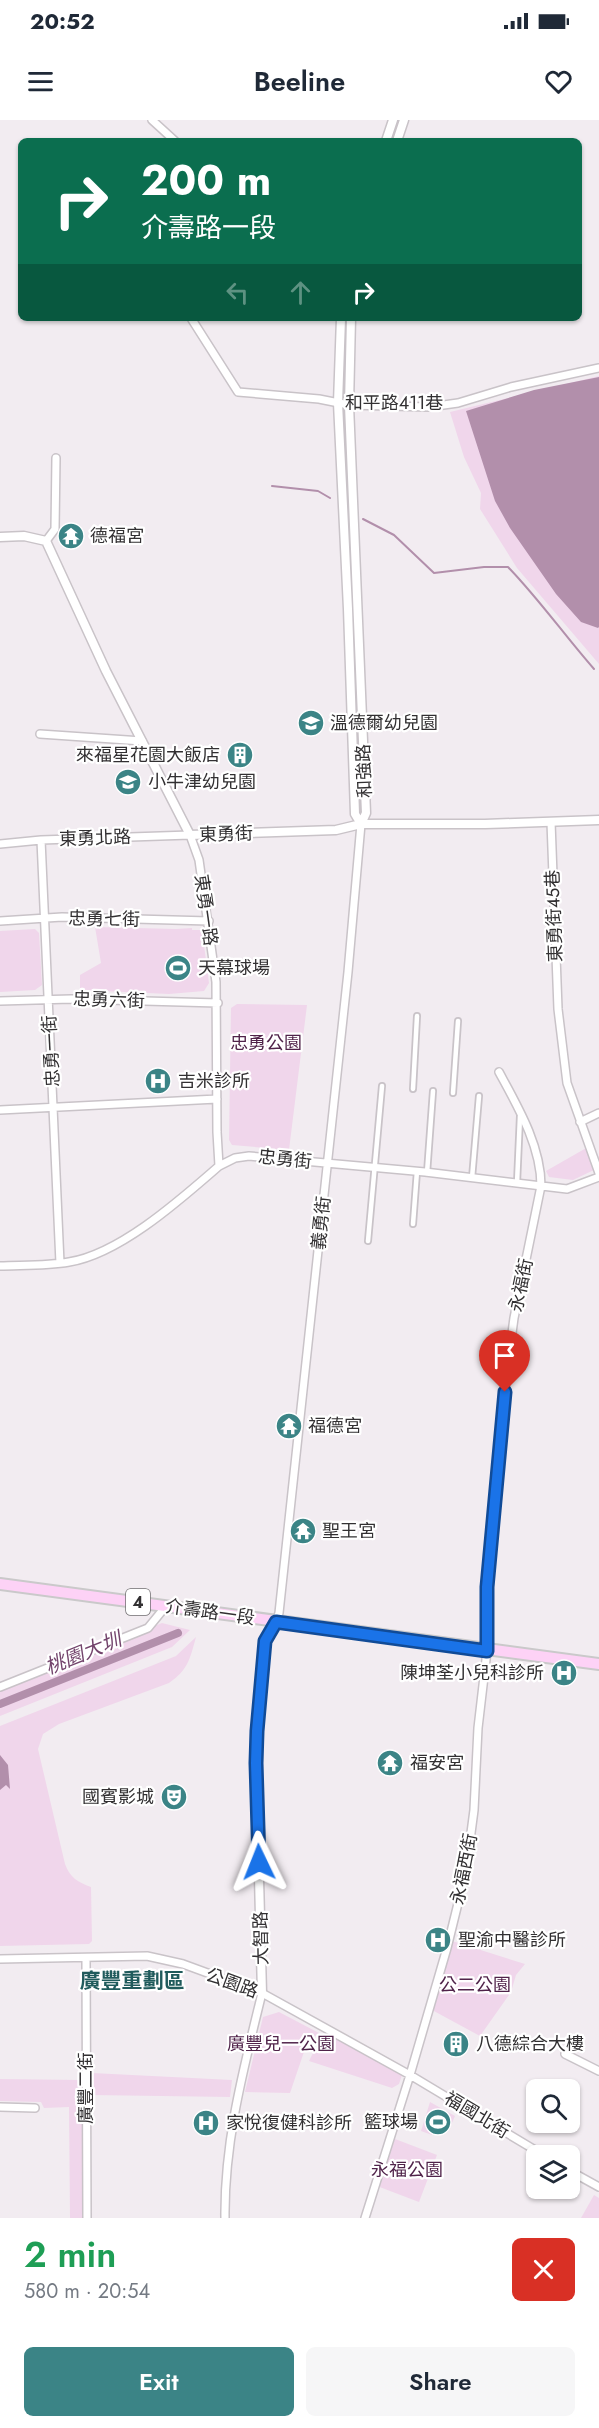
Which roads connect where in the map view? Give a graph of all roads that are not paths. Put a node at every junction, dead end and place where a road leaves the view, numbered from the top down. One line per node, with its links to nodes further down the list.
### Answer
1 (393, 120): 5 (street)
2 (404, 120): 6 (street)
3 (155, 122): 4 (street)
4 (172, 138)
5 (387, 138)
6 (398, 138)
7 (193, 321): 11 (street, 和平路411巷)
8 (340, 321): 11 (street, 和強路)
9 (351, 321): 12 (street, 和強路)
10 (599, 368): 12 (street, 和平路411巷)
11 (338, 404): 12 (street, 和平路411巷); 20 (street, 和強路)
12 (349, 405): 20 (street, 和強路)
13 (56, 458): 15 (street)
14 (0, 537): 15 (street)
15 (46, 541): 17 (street, 東勇街)
16 (40, 734): 17 (street)
17 (142, 741): 21 (street, 東勇街)
18 (599, 820): 19 (street, 東勇街)
19 (551, 822): 20 (street, 東勇街); 43 (street, 東勇街45巷)
20 (361, 824): 21 (street, 東勇街); 44 (street, 義勇街)
21 (190, 835): 22 (street, 東勇北路); 26 (street, 東勇一路)
22 (40, 840): 23 (street, 東勇北路); 24 (street, 忠勇一街)
23 (0, 844)
24 (45, 918): 25 (street, 忠勇七街); 26 (street, 忠勇七街); 27 (street, 忠勇一街)
25 (0, 921)
26 (209, 921): 29 (street, 東勇一路)
27 (49, 999): 28 (street, 忠勇六街); 29 (street, 忠勇六街); 39 (street, 忠勇一街)
28 (0, 1001)
29 (218, 1003): 38 (street, 東勇一路)
30 (417, 1016): 34 (street)
31 (458, 1021): 36 (street)
32 (499, 1072): 42 (street, 永福街)
33 (382, 1086): 46 (street)
34 (413, 1089)
35 (433, 1091): 48 (street)
36 (453, 1093)
37 (479, 1096): 50 (street)
38 (217, 1099): 39 (street); 45 (street, 東勇一路)
39 (54, 1107): 40 (street); 55 (street, 忠勇一街)
40 (0, 1110)
41 (599, 1113): 43 (street)
42 (520, 1116): 51 (street); 52 (street, 永福街)
43 (580, 1122): 49 (street, 東勇街45巷)
44 (327, 1163): 45 (street, 忠勇街); 46 (street, 忠勇街); 59 (street, 義勇街)
45 (219, 1166): 55 (street, 忠勇街)
46 (374, 1168): 47 (street, 忠勇街); 54 (street)
47 (417, 1172): 48 (street, 忠勇街); 53 (street)
48 (427, 1173): 50 (street, 忠勇街)
49 (599, 1175): 52 (street, 忠勇街)
50 (472, 1178): 51 (street, 忠勇街)
51 (517, 1183): 52 (street, 忠勇街)
52 (541, 1186): 60 (street, 永福街)
53 (413, 1224)
54 (368, 1241)
55 (60, 1263): 56 (street, 忠勇街)
56 (0, 1266)
57 (0, 1584): 58 (main road, 介壽路一段 / 4)
58 (166, 1606): 59 (main road, 介壽路一段 / 4); 62 (street)
59 (276, 1622): 60 (main road, 介壽路一段 / 4); 65 (street, 大智路)
60 (487, 1651): 61 (main road, 介壽路一段 / 4); 68 (street, 永福西街)
61 (599, 1664)
62 (0, 1687)
63 (86, 1958): 64 (street, 公園路); 65 (street, 公園路); 75 (street, 廣豐二街)
64 (0, 1959)
65 (262, 1993): 68 (street, 公園路); 76 (street, 大智路)
66 (565, 2054): 67 (street)
67 (599, 2071)
68 (410, 2075): 71 (street, 福國北街); 77 (street, 永福西街)
69 (0, 2107): 70 (street)
70 (36, 2108)
71 (527, 2145)
72 (580, 2176): 74 (street)
73 (599, 2177): 74 (street)
74 (597, 2186)
75 (87, 2218)
76 (225, 2218)
77 (365, 2218)

